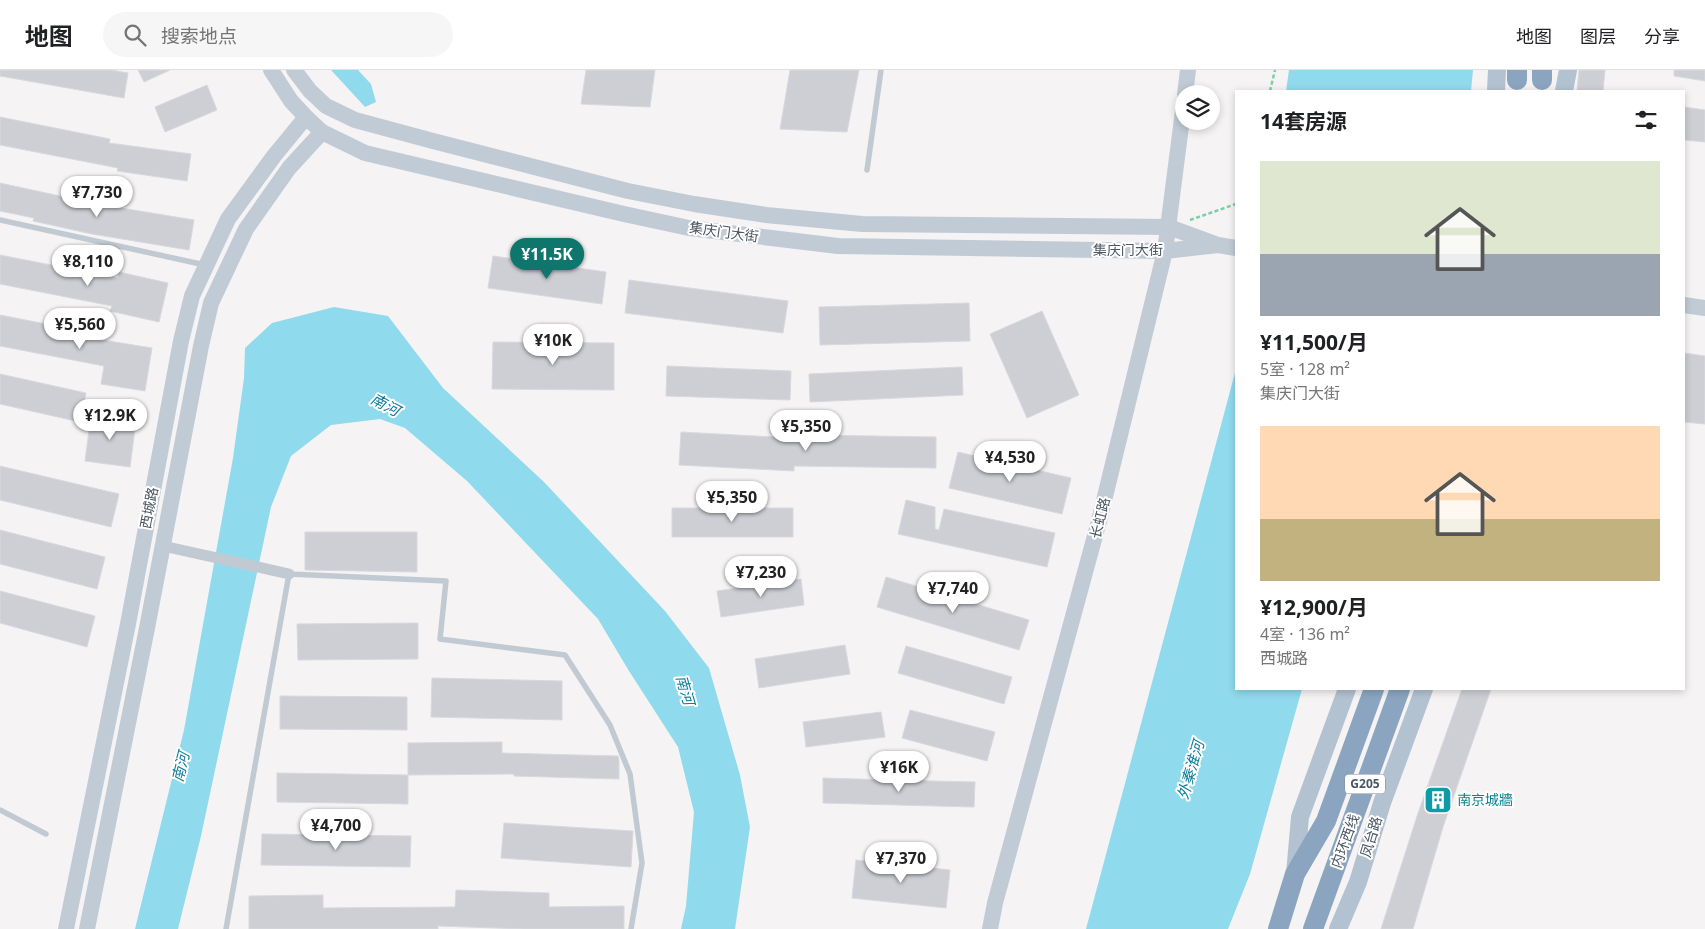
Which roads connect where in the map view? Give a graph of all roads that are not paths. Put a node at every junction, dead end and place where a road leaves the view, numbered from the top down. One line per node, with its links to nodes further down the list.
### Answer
1 (271, 70): 10 (main road, 集庆门大街)
2 (294, 70): 15 (main road, 集庆门大街)
3 (881, 70): 13 (lane)
4 (1188, 70): 7 (main road)
5 (1497, 70): 8 (main road)
6 (1568, 70): 9 (main road)
7 (1186, 85)
8 (1496, 90)
9 (1564, 90)
10 (306, 117): 12 (main road, 集庆门大街); 18 (main road, 西城路)
11 (1181, 130): 15 (main road, 长虹路)
12 (322, 132): 17 (main road, 集庆门大街); 21 (main road, 西城路)
13 (867, 170)
14 (0, 220): 18 (lane)
15 (1169, 227): 16 (main road, 集庆门大街); 17 (main road, 长虹路)
16 (1228, 246): 17 (main road, 集庆门大街)
17 (1165, 251): 35 (main road, 长虹路)
18 (207, 266): 31 (main road, 西城路)
19 (1685, 305): 20 (main road)
20 (1705, 308)
21 (162, 546): 22 (street); 32 (main road, 西城路)
22 (289, 574): 33 (lane); 34 (lane)
23 (1348, 690): 29 (main road)
24 (1374, 690): 29 (highway, 内环西线 / G205)
25 (1400, 690): 30 (highway, 内环西线 / G205)
26 (1424, 690): 39 (main road, 凤台路)
27 (0, 810): 28 (lane)
28 (46, 834)
29 (1295, 874): 36 (highway, 内环西线)
30 (1331, 880): 37 (highway); 38 (highway)
31 (66, 929)
32 (87, 929)
33 (226, 929)
34 (631, 929)
35 (990, 929)
36 (1278, 929)
37 (1314, 929)
38 (1320, 929)
39 (1338, 929)

